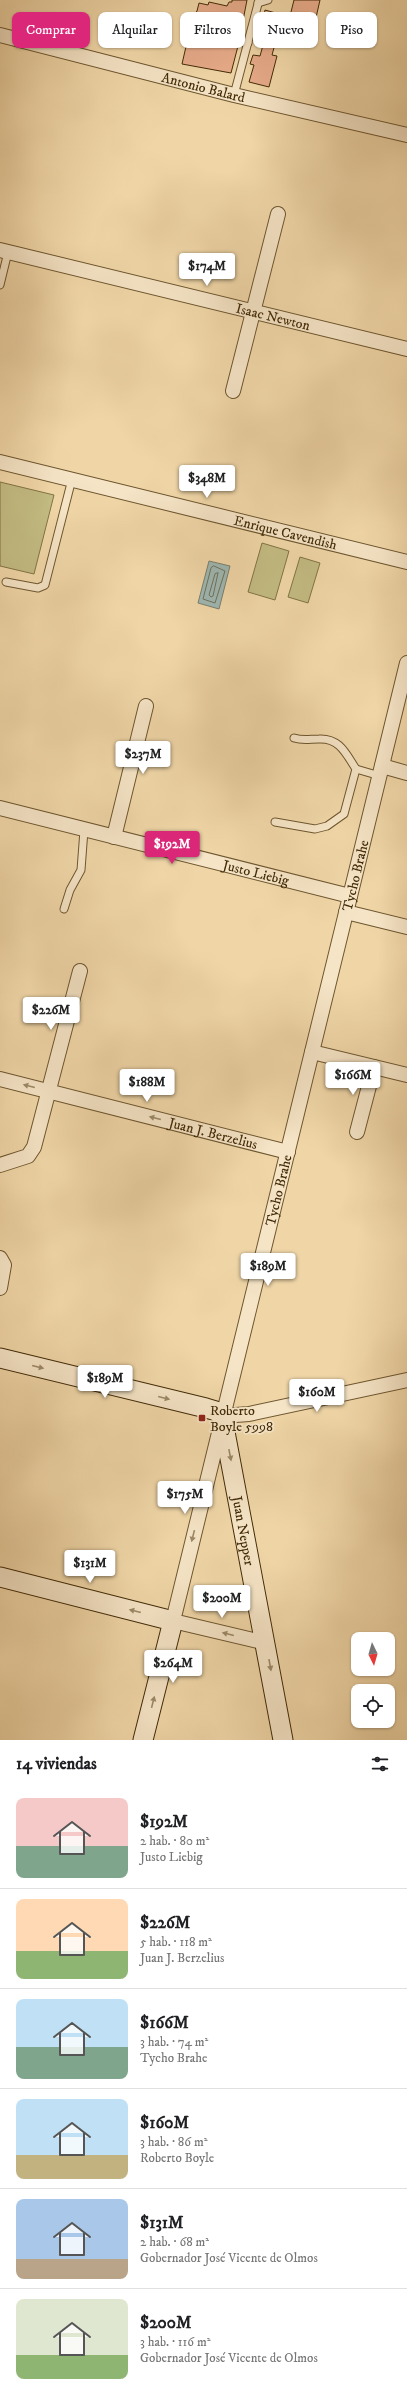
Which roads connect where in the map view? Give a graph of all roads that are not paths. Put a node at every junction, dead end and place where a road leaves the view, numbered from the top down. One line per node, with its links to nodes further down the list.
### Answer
1 (268, 0): 2 (lane)
2 (259, 2): 5 (lane)
3 (0, 35): 6 (street, Antonio Balard)
4 (245, 42): 5 (lane)
5 (248, 43): 6 (lane)
6 (234, 95): 7 (street, Antonio Balard)
7 (407, 135)
8 (278, 214): 11 (street)
9 (4, 251): 10 (lane); 11 (street, Isaac Newton)
10 (0, 285)
11 (253, 311): 12 (street, Isaac Newton); 13 (street)
12 (407, 349)
13 (233, 391)
14 (0, 462): 15 (street, Enrique Cavendish)
15 (72, 479): 16 (street, Enrique Cavendish); 17 (lane)
16 (407, 562)
17 (6, 582)
18 (407, 663): 22 (street, Tycho Brahe)
19 (146, 706): 27 (street)
20 (294, 738): 21 (lane)
21 (356, 769): 22 (lane); 25 (lane)
22 (381, 771): 23 (street); 28 (street, Tycho Brahe)
23 (407, 773)
24 (0, 808): 26 (street, Justo Liebig)
25 (275, 822)
26 (84, 830): 27 (street, Justo Liebig); 29 (lane)
27 (114, 837): 28 (street, Justo Liebig)
28 (350, 896): 30 (street, Tycho Brahe)
29 (64, 909)
30 (346, 912): 31 (street); 33 (street, Tycho Brahe)
31 (407, 927)
32 (80, 971): 37 (street)
33 (312, 1052): 34 (street); 39 (street, Tycho Brahe)
34 (374, 1067): 35 (street); 38 (street)
35 (407, 1075)
36 (0, 1079): 37 (street, Juan J. Berzelius, one-way to 36)
37 (49, 1091): 39 (street, Juan J. Berzelius, one-way to 37); 40 (street)
38 (357, 1132)
39 (288, 1152): 45 (street, Tycho Brahe)
40 (0, 1165)
41 (0, 1258): 42 (street)
42 (0, 1288)
43 (0, 1358): 45 (main road, one-way to 45)
44 (407, 1380): 45 (street)
45 (222, 1416): 47 (street, Tycho Brahe, one-way to 47); 48 (main road, Juan Nepper, one-way to 48)
46 (0, 1577): 47 (main road, one-way to 46)
47 (173, 1620): 48 (street, one-way to 47); 49 (main road, Tycho Brahe, one-way to 47)
48 (266, 1643): 50 (main road, Juan Nepper, one-way to 50)
49 (143, 1740)
50 (283, 1740)

